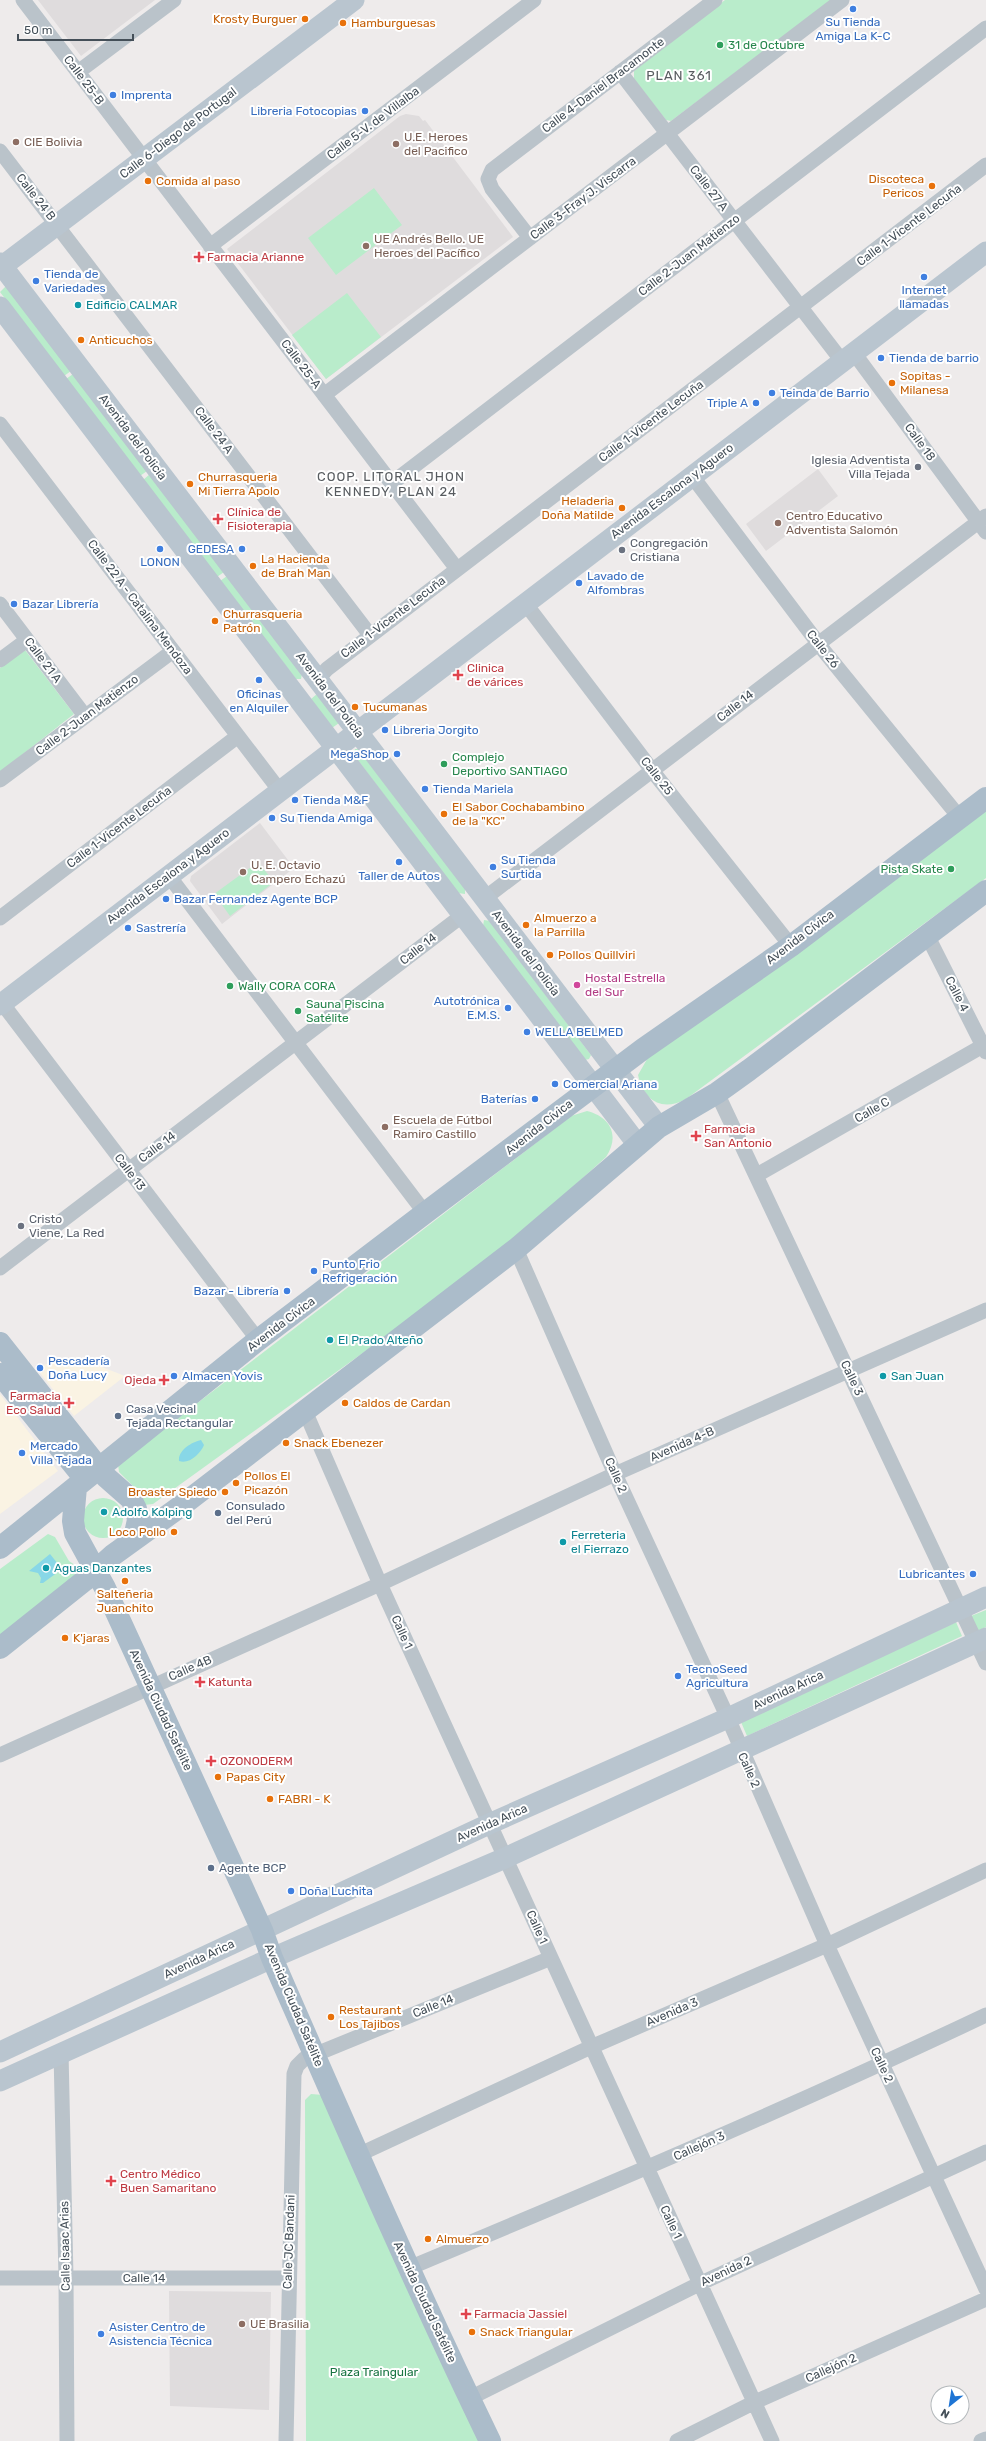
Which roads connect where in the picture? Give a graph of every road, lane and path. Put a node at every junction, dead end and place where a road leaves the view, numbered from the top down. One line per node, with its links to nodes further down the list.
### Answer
1 (23, 0): 8 (street, Calle 25-B)
2 (174, 0): 8 (street)
3 (354, 0): 12 (street, Calle 6-Diego de Portugal)
4 (534, 0): 17 (street, Calle 5-V. de Villalba)
5 (715, 0): 9 (street, Calle 4-Daniel Bracamonte)
6 (842, 0): 10 (street, Calle 3-Fray J. Viscarra)
7 (986, 28): 14 (street, Calle 2-Juan Matienzo)
8 (78, 72): 12 (street, Calle 25-B)
9 (620, 72): 10 (street, Calle 27 A); 16 (street, Calle 4-Daniel Bracamonte)
10 (667, 134): 14 (street, Calle 27 A); 16 (street, Calle 3-Fray J. Viscarra)
11 (0, 151): 15 (street, Calle 24 B)
12 (144, 159): 15 (street, Calle 6-Diego de Portugal); 17 (street, Calle 25-A)
13 (986, 165): 20 (street, Calle 1-Vicente Lecuña)
14 (734, 220): 20 (street, Calle 27 A); 26 (street, Calle 2-Juan Matienzo)
15 (57, 225): 19 (street, Calle 6-Diego de Portugal); 31 (street, Calle 24 A)
16 (530, 238): 23 (street, Calle 3-Fray J. Viscarra)
17 (210, 246): 23 (street, Calle 25-A)
18 (986, 252): 22 (street, Avenida Escalona y Aguero)
19 (1, 266): 36 (street, Avenida del Policía)
20 (801, 306): 22 (street, Calle 27 A); 28 (street, Calle 1-Vicente Lecuña)
21 (0, 307): 37 (street)
22 (848, 357): 25 (street, Avenida Escalona y Aguero); 27 (street, Calle 18)
23 (324, 395): 26 (street, Calle 25-A)
24 (0, 424): 34 (street, Calle 22 A - Catalina Mendoza)
25 (692, 476): 29 (street, Avenida Escalona y Aguero); 33 (street, Calle 26)
26 (392, 483): 28 (street, Calle 25-A)
27 (983, 523): 33 (street, Calle 14)
28 (457, 568): 31 (street, Calle 1-Vicente Lecuña)
29 (525, 603): 39 (street, Avenida Escalona y Aguero); 42 (street, Calle 25)
30 (0, 604): 32 (street, Calle 21 A)
31 (370, 635): 36 (street, Calle 1-Vicente Lecuña)
32 (27, 640): 35 (street); 38 (street, Calle 21 A)
33 (818, 642): 42 (street, Calle 14); 46 (street, Calle 26)
34 (173, 650): 38 (street, Calle 2-Juan Matienzo); 40 (street, Calle 22 A - Catalina Mendoza)
35 (0, 660)
36 (318, 679): 37 (street); 39 (street, Avenida del Policía)
37 (296, 695): 41 (street)
38 (85, 716): 43 (street, Calle 2-Juan Matienzo)
39 (358, 731): 41 (street, Avenida Escalona y Aguero); 49 (street, Avenida del Policía)
40 (238, 736): 44 (street, Calle 22 A - Catalina Mendoza); 51 (street, Calle 1-Vicente Lecuña)
41 (336, 748): 44 (street, Avenida Escalona y Aguero); 50 (street)
42 (652, 770): 49 (street, Calle 14); 53 (street, Calle 25)
43 (0, 780)
44 (280, 791): 47 (street, Avenida Escalona y Aguero)
45 (986, 798): 46 (main road, Avenida Cívica)
46 (960, 818): 53 (main road, Avenida Cívica)
47 (169, 876): 54 (street, Avenida Escalona y Aguero); 55 (street)
48 (986, 891): 52 (main road)
49 (485, 898): 50 (street); 57 (street, Avenida del Policía)
50 (463, 915): 55 (street, Calle 14); 58 (street)
51 (0, 918)
52 (928, 937): 56 (street, Calle 4); 59 (main road)
53 (791, 946): 57 (main road, Avenida Cívica)
54 (1, 1004): 62 (street, Calle 13)
55 (296, 1042): 62 (street, Calle 14); 64 (street)
56 (985, 1047): 63 (street, Calle C)
57 (615, 1070): 58 (main road, Avenida Cívica); 60 (street, Avenida del Policía)
58 (593, 1086): 61 (street); 64 (main road, Avenida Cívica)
59 (717, 1093): 60 (main road); 63 (street, Calle 3)
60 (659, 1127): 61 (main road)
61 (638, 1145): 65 (main road)
62 (128, 1169): 66 (street, Calle 14); 68 (street, Calle 13)
63 (757, 1176): 70 (street, Calle 3)
64 (425, 1213): 68 (main road, Avenida Cívica)
65 (516, 1249): 72 (main road); 73 (street, Calle 2)
66 (0, 1268)
67 (986, 1310): 70 (street, Avenida 4-B)
68 (258, 1340): 74 (main road, Avenida Cívica)
69 (0, 1343): 74 (main road)
70 (849, 1372): 73 (street, Avenida 4-B); 80 (street, Calle 3)
71 (0, 1374): 74 (main road)
72 (305, 1411): 75 (main road); 78 (street, Calle 1)
73 (615, 1474): 78 (street, Avenida 4-B); 85 (street, Calle 2)
74 (87, 1478): 75 (main road); 76 (main road, Avenida Cívica); 77 (main road, Avenida Ciudad Satélite)
75 (134, 1538): 77 (main road)
76 (0, 1548)
77 (96, 1570): 82 (main road); 84 (main road, Avenida Ciudad Satélite)
78 (380, 1584): 84 (street, Calle 4B); 88 (street, Calle 1)
79 (986, 1597): 80 (street, Avenida Arica)
80 (960, 1608): 81 (street, Calle 3); 85 (street, Avenida Arica)
81 (982, 1640): 83 (street, Calle 3); 86 (street)
82 (0, 1648)
83 (986, 1663)
84 (150, 1686): 87 (street, Calle 4B); 91 (main road, Avenida Ciudad Satélite)
85 (728, 1718): 86 (street, Calle 2); 88 (street, Avenida Arica)
86 (740, 1749): 89 (street); 92 (street, Calle 2)
87 (0, 1755)
88 (489, 1824): 89 (street, Calle 1); 91 (street, Avenida Arica)
89 (505, 1858): 93 (street); 94 (street, Calle 1)
90 (986, 1870): 92 (street, Avenida 3)
91 (262, 1930): 93 (main road, Avenida Ciudad Satélite); 97 (street, Avenida Arica)
92 (827, 1945): 96 (street, Avenida 3); 100 (street, Calle 2)
93 (272, 1958): 98 (street); 99 (main road, Avenida Ciudad Satélite)
94 (551, 1958): 96 (street, Calle 1); 99 (street, Calle 14)
95 (986, 2015): 100 (street, Callejón 3)
96 (591, 2047): 103 (street, Avenida 3); 104 (street, Calle 1)
97 (0, 2052)
98 (61, 2052): 101 (street); 108 (street, Calle Isaac Arias)
99 (315, 2054): 103 (main road, Avenida Ciudad Satélite); 109 (street, Calle JC Bandani)
100 (881, 2065): 104 (street, Callejón 3); 105 (street, Calle 2)
101 (0, 2081)
102 (986, 2152): 105 (street, Avenida 2)
103 (358, 2155): 106 (main road, Avenida Ciudad Satélite)
104 (646, 2169): 106 (street, Callejón 3); 110 (street, Calle 1)
105 (933, 2176): 110 (street, Avenida 2); 111 (street, Calle 2)
106 (409, 2268): 113 (main road, Avenida Ciudad Satélite)
107 (0, 2278): 108 (street, Calle 14)
108 (66, 2278): 109 (street, Calle 14); 116 (street, Calle Isaac Arias)
109 (288, 2278): 117 (street, Calle JC Bandani)
110 (700, 2284): 113 (street, Avenida 2); 114 (street, Calle 1)
111 (986, 2289)
112 (986, 2299): 114 (street, Callejón 2)
113 (470, 2398): 118 (main road, Avenida Ciudad Satélite)
114 (755, 2402): 119 (street, Callejón 2); 120 (street, Calle 1)
115 (986, 2439): 121 (street)
116 (67, 2441)
117 (286, 2441)
118 (490, 2441)
119 (677, 2441)
120 (772, 2441)
121 (981, 2441)

